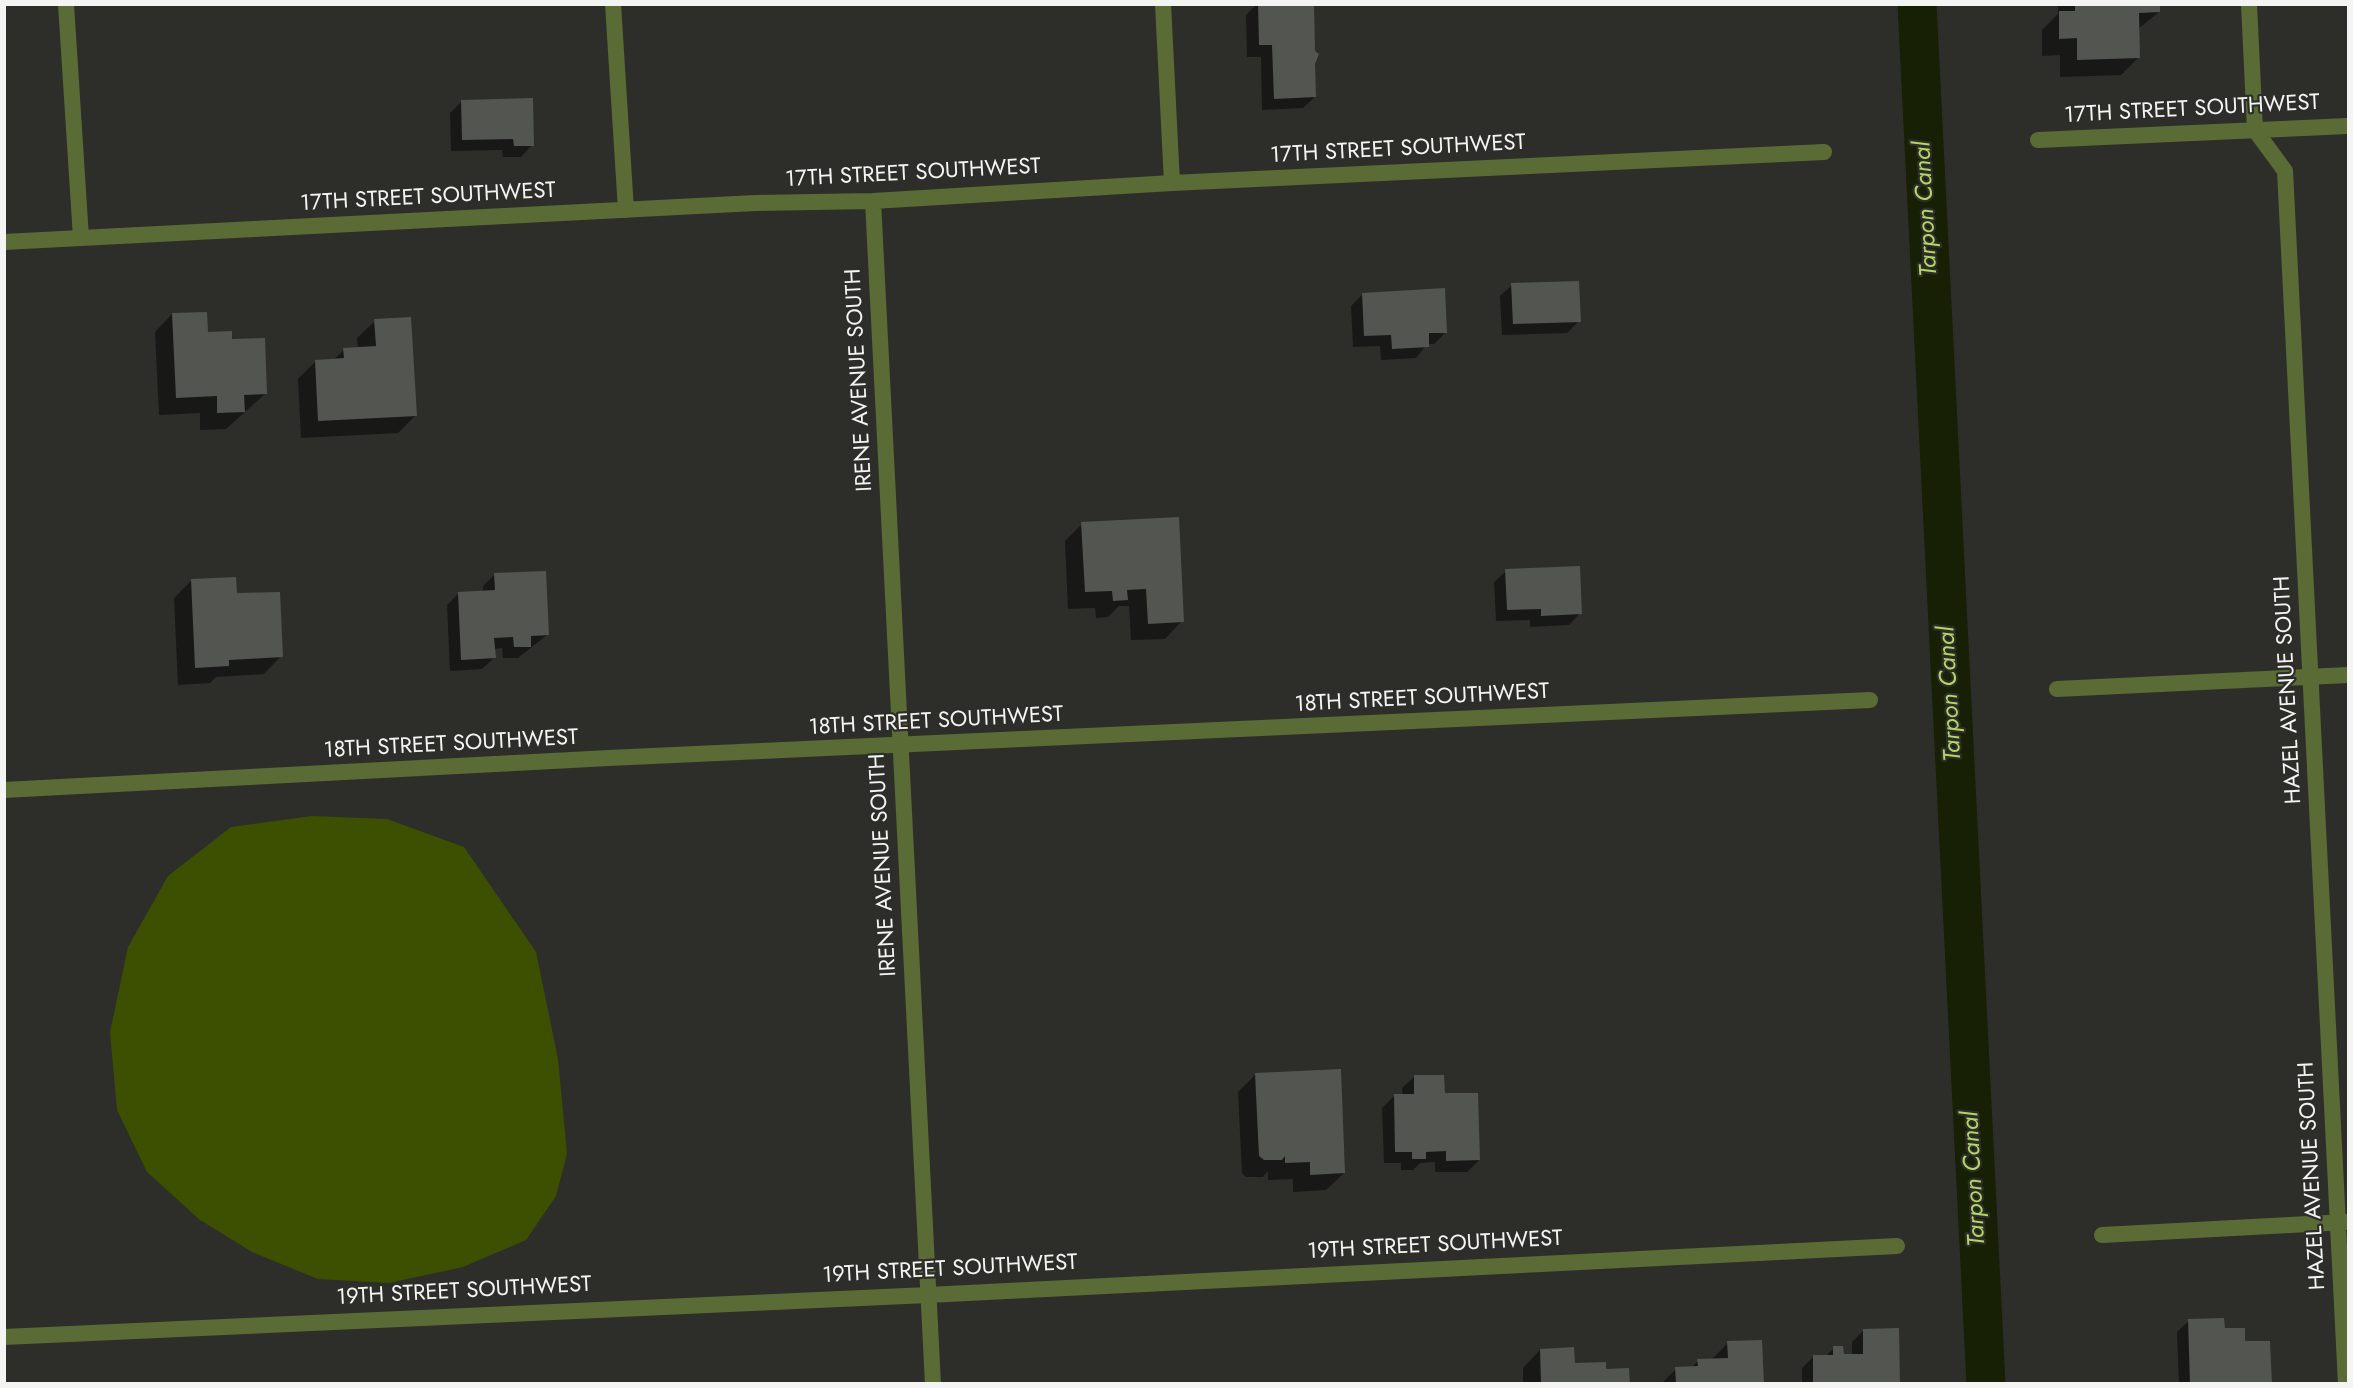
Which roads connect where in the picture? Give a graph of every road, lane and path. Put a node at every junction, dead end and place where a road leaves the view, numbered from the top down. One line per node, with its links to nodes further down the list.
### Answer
1 (66, 4): 12 (street)
2 (613, 4): 11 (street)
3 (1163, 4): 9 (street)
4 (2249, 4): 6 (street)
5 (2349, 126): 6 (street, 17TH STREET SOUTHWEST)
6 (2255, 130): 7 (street, 17TH STREET SOUTHWEST); 15 (street, HAZEL AVENUE SOUTH)
7 (2038, 140)
8 (1824, 152): 9 (street, 17TH STREET SOUTHWEST)
9 (1172, 183): 10 (street, 17TH STREET SOUTHWEST)
10 (873, 201): 11 (street, 17TH STREET SOUTHWEST); 18 (street, IRENE AVENUE SOUTH)
11 (626, 210): 12 (street, 17TH STREET SOUTHWEST)
12 (81, 238): 13 (street, 17TH STREET SOUTHWEST)
13 (4, 242)
14 (2349, 675): 15 (street)
15 (2312, 677): 16 (street); 20 (street, HAZEL AVENUE SOUTH)
16 (2057, 689)
17 (1870, 700): 18 (street, 18TH STREET SOUTHWEST)
18 (901, 746): 19 (street, 18TH STREET SOUTHWEST); 23 (street, IRENE AVENUE SOUTH)
19 (4, 790)
20 (2343, 1223): 21 (street); 26 (street, HAZEL AVENUE SOUTH)
21 (2102, 1235)
22 (1897, 1246): 23 (street, 19TH STREET SOUTHWEST)
23 (928, 1295): 24 (street, 19TH STREET SOUTHWEST); 25 (street, IRENE AVENUE SOUTH)
24 (4, 1337)
25 (933, 1383)
26 (2346, 1383)

